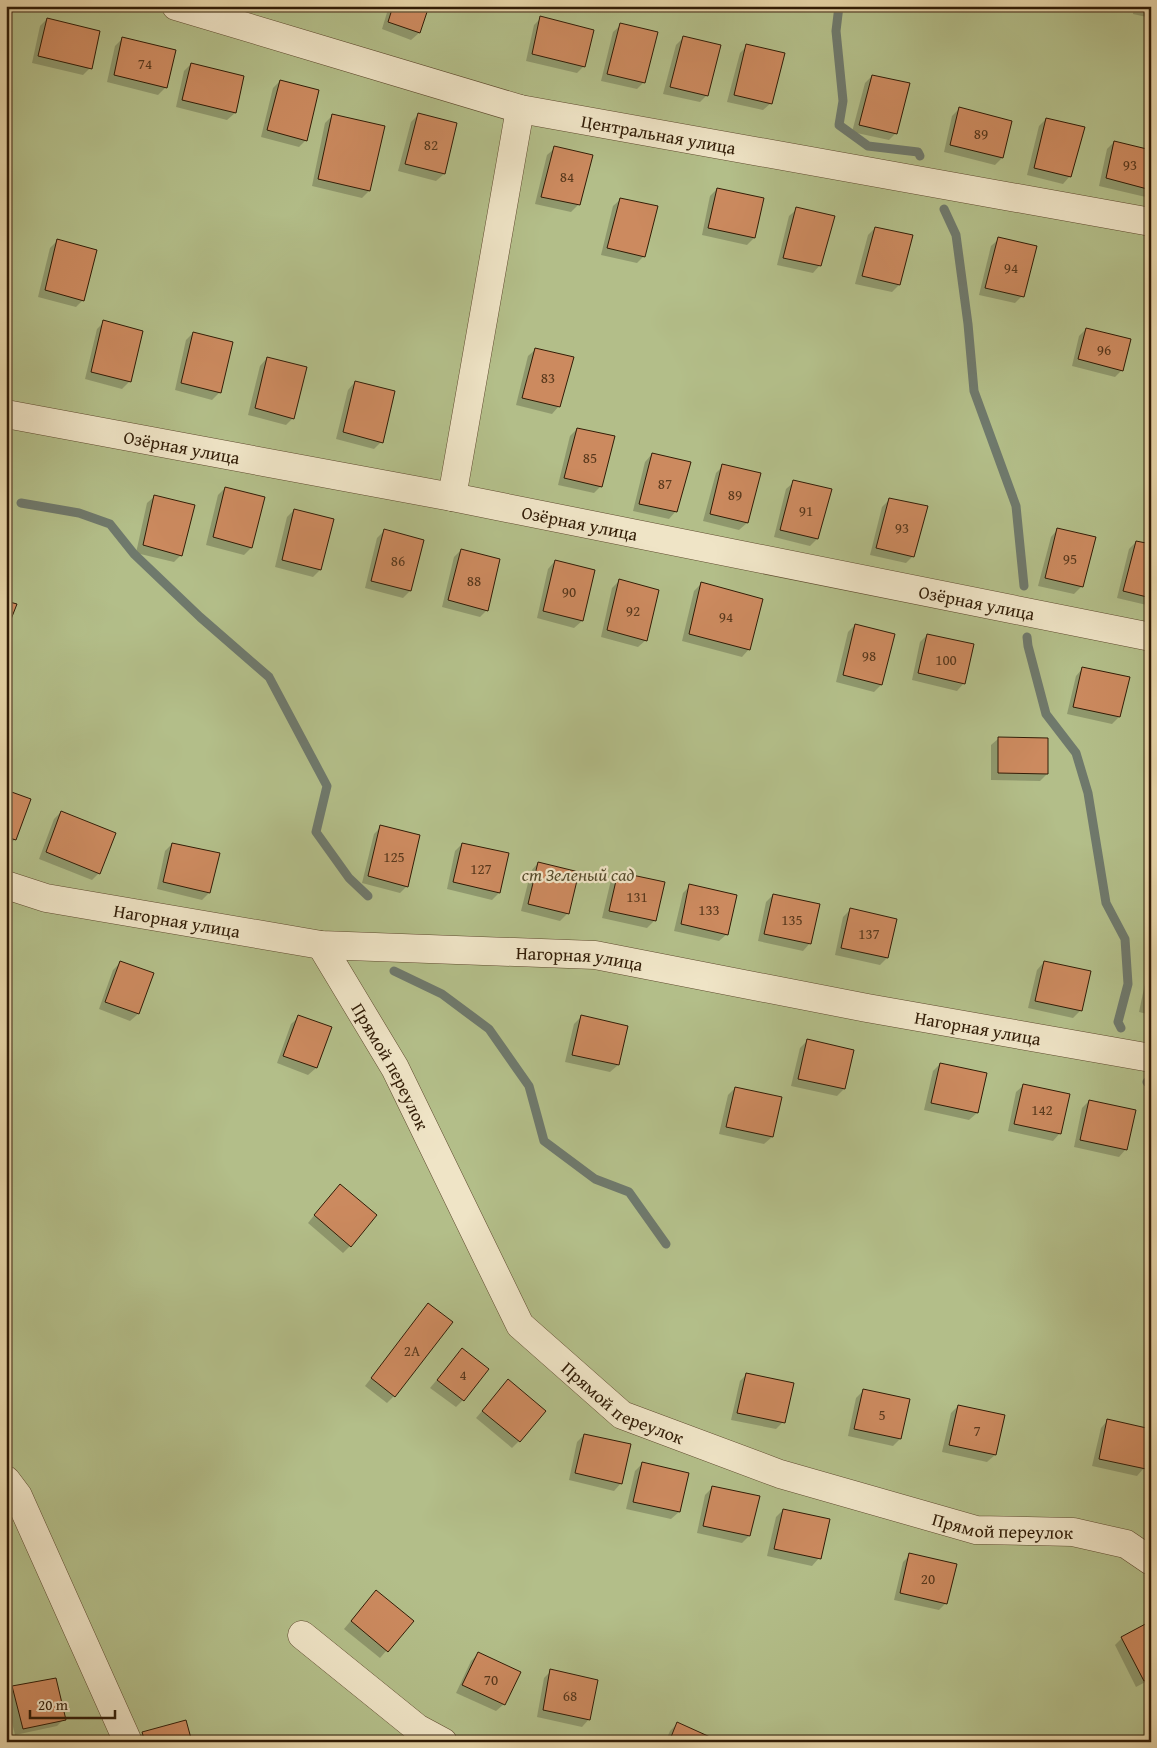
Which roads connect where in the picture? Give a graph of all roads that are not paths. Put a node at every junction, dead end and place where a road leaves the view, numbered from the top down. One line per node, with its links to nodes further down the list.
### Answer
1 (176, 6): 2 (street, Центральная улица)
2 (520, 109): 3 (street, Центральная улица); 5 (street)
3 (1151, 222)
4 (6, 414): 5 (street, Озёрная улица)
5 (452, 496): 6 (street, Озёрная улица)
6 (1151, 636)
7 (6, 885): 8 (street, Нагорная улица)
8 (321, 944): 9 (street, Нагорная улица); 11 (street, Прямой переулок)
9 (1151, 1058)
10 (6, 1480): 13 (street)
11 (1151, 1561)
12 (302, 1635): 14 (street)
13 (128, 1742)
14 (443, 1742)

